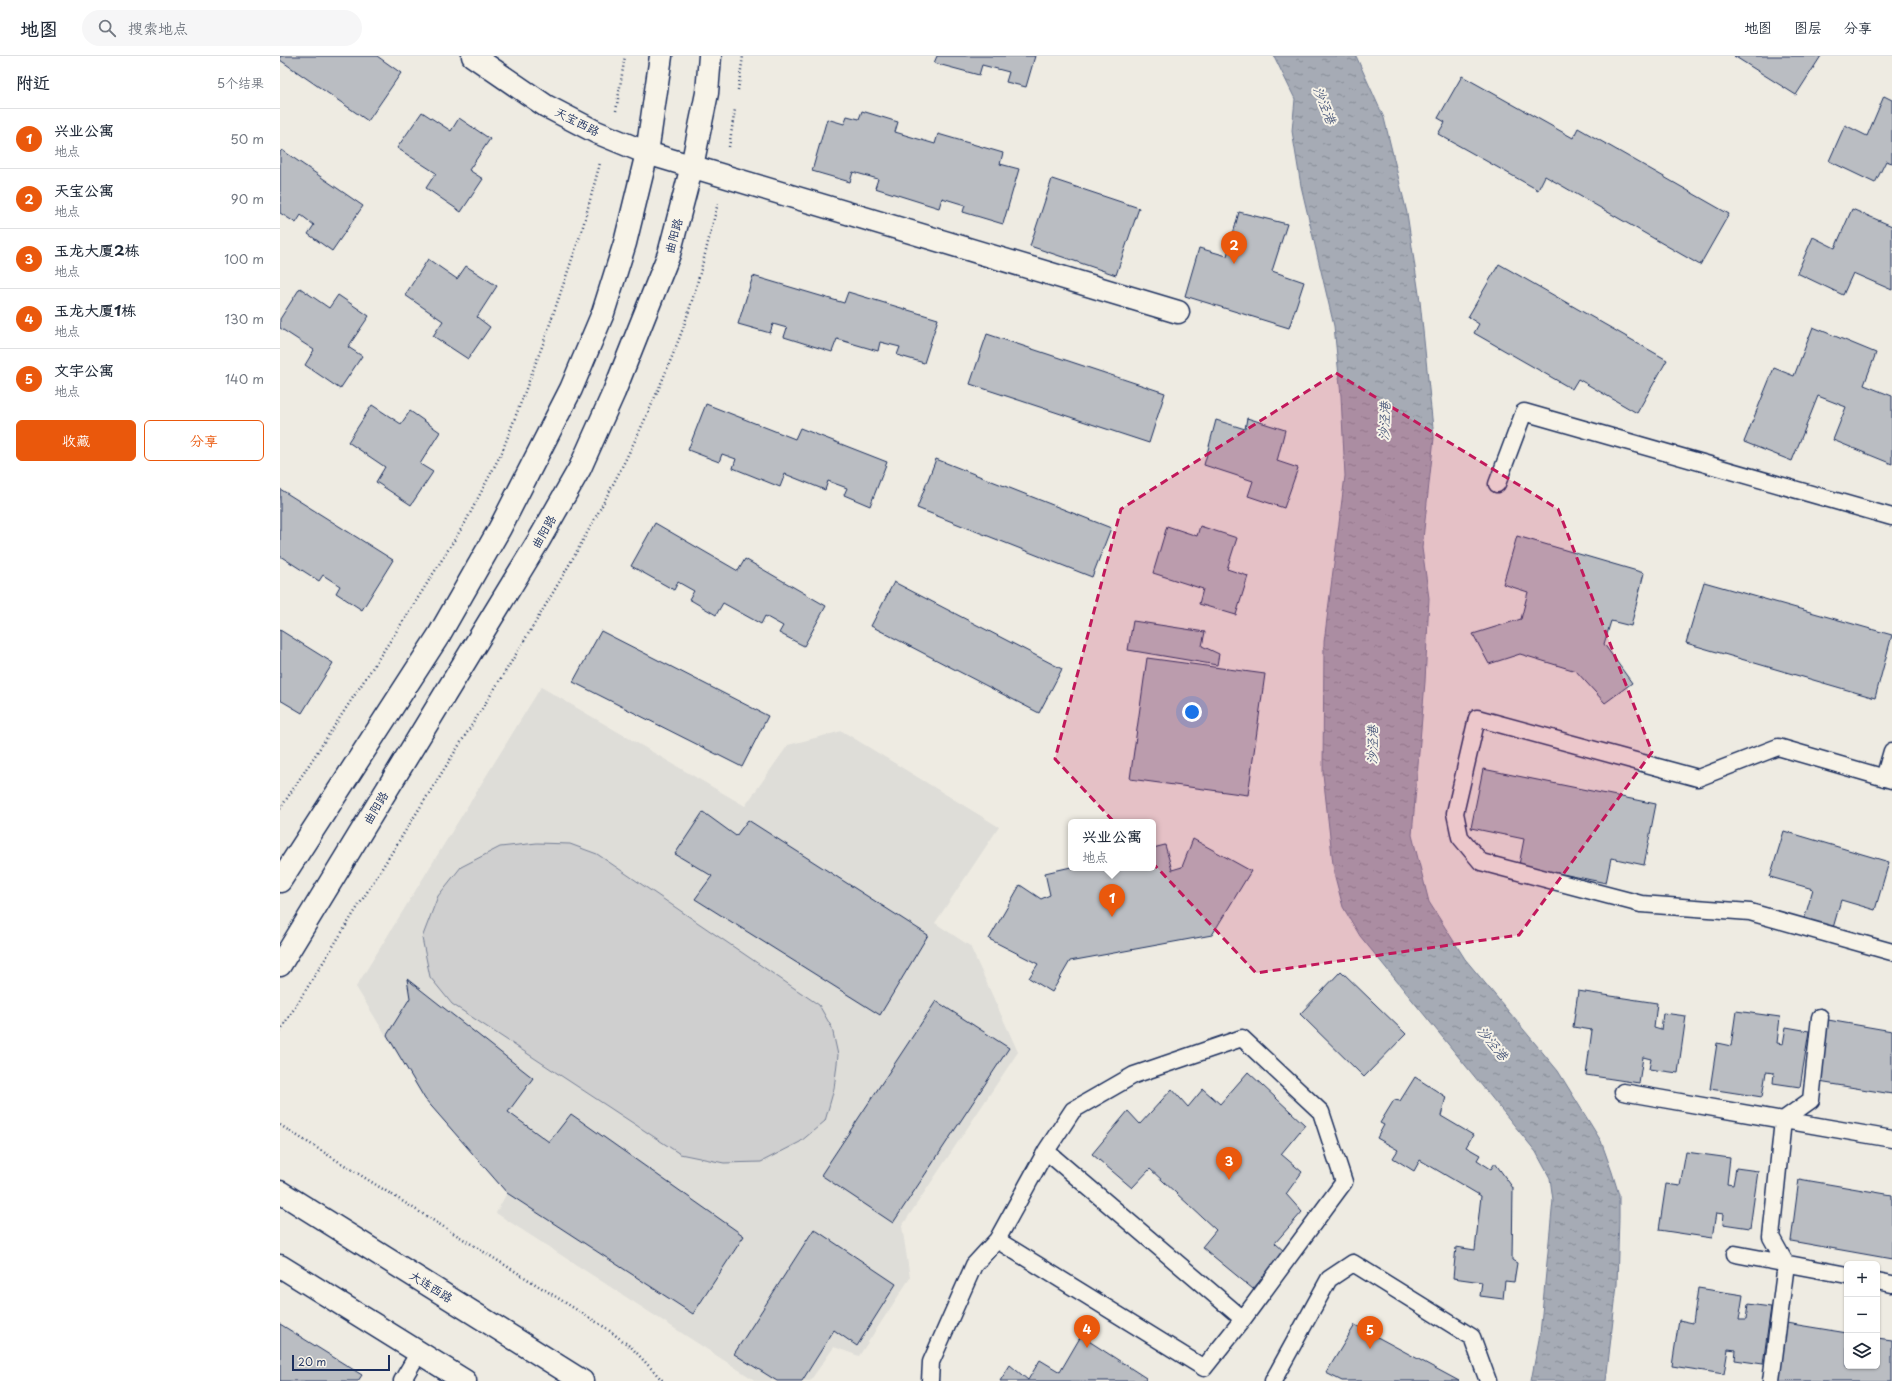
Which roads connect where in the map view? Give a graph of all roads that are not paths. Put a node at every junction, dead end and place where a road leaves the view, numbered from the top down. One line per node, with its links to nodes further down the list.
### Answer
1 (473, 56): 4 (main road, 天宝西路)
2 (661, 56): 4 (main road)
3 (710, 56): 5 (main road, 曲阳路)
4 (647, 153): 5 (main road, 天宝西路); 11 (main road)
5 (692, 166): 6 (main road, 天宝西路); 13 (main road, 曲阳路)
6 (1178, 312)
7 (1497, 484): 8 (lane)
8 (1892, 517)
9 (1892, 750): 10 (lane)
10 (1888, 779): 12 (lane)
11 (280, 881)
12 (1892, 952)
13 (280, 965)
14 (1820, 1017): 16 (lane)
15 (1623, 1092): 16 (lane)
16 (1783, 1120): 17 (lane); 22 (lane)
17 (1892, 1139)
18 (1046, 1152): 20 (lane); 27 (lane); 27 (lane)
19 (280, 1192): 31 (main road, 大连西路)
20 (998, 1240): 27 (lane); 32 (lane)
21 (1735, 1254): 22 (lane)
22 (1786, 1264): 24 (lane); 35 (lane)
23 (280, 1266): 28 (main road)
24 (1844, 1274)
25 (1880, 1282): 26 (lane)
26 (1892, 1284)
27 (1243, 1318)
28 (419, 1352): 29 (lane); 30 (main road)
29 (402, 1381)
30 (465, 1381)
31 (582, 1381)
32 (930, 1381)
33 (1273, 1381): 34 (lane)
34 (1488, 1381)
35 (1771, 1381)

